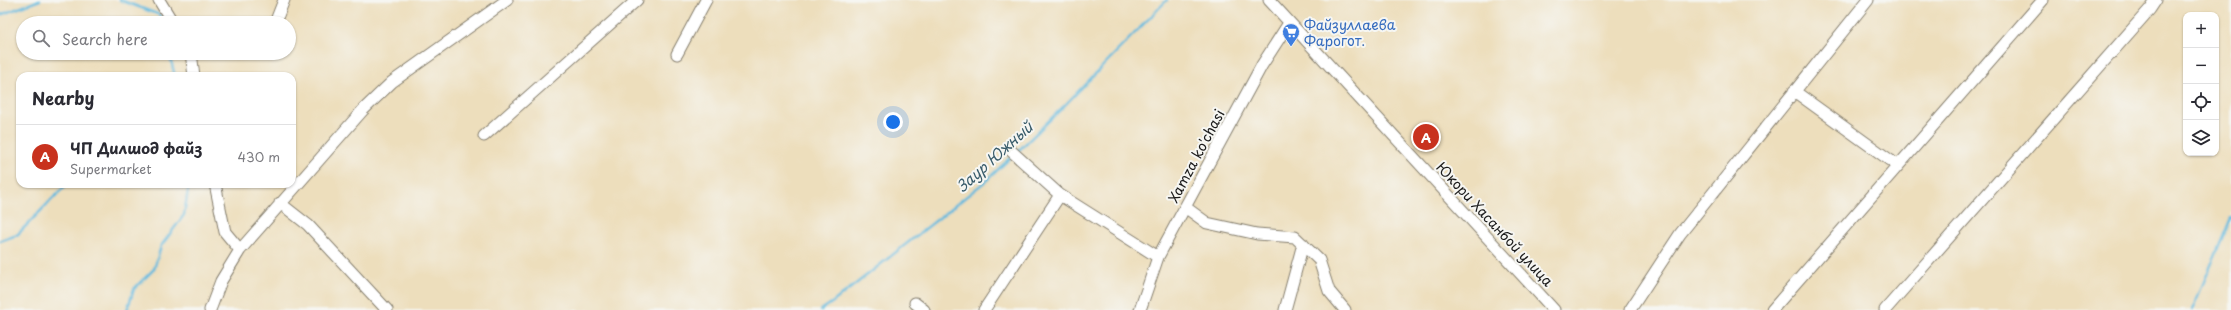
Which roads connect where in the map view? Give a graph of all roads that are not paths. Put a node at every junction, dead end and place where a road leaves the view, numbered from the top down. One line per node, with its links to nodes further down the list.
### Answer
1 (159, 0): 10 (street)
2 (284, 0): 11 (street)
3 (507, 0): 20 (street)
4 (637, 0): 17 (street)
5 (706, 0): 13 (street)
6 (1268, 0): 12 (street, Юкори Хасанбой улица)
7 (1868, 0): 16 (street)
8 (2043, 0): 19 (street)
9 (2156, 0): 38 (street)
10 (169, 16)
11 (278, 16)
12 (1289, 23): 25 (street, Xamza ko'chasi); 35 (street, Юкори Хасанбой улица)
13 (676, 54)
14 (192, 60): 15 (street)
15 (193, 72)
16 (1794, 92): 19 (street); 36 (street)
17 (484, 136)
18 (1009, 149): 23 (street)
19 (1898, 166): 37 (street)
20 (296, 185)
21 (216, 188): 27 (street)
22 (293, 188): 24 (street)
23 (1060, 195): 28 (street); 31 (street)
24 (280, 203): 27 (street); 30 (street)
25 (1185, 207): 26 (street); 28 (street, Xamza ko'chasi)
26 (1303, 244): 33 (street); 34 (street)
27 (240, 250): 29 (street)
28 (1158, 257): 32 (street, Xamza ko'chasi)
29 (210, 310)
30 (386, 310)
31 (984, 310)
32 (1140, 310)
33 (1285, 310)
34 (1345, 310)
35 (1554, 310)
36 (1630, 310)
37 (1772, 310)
38 (1885, 310)

